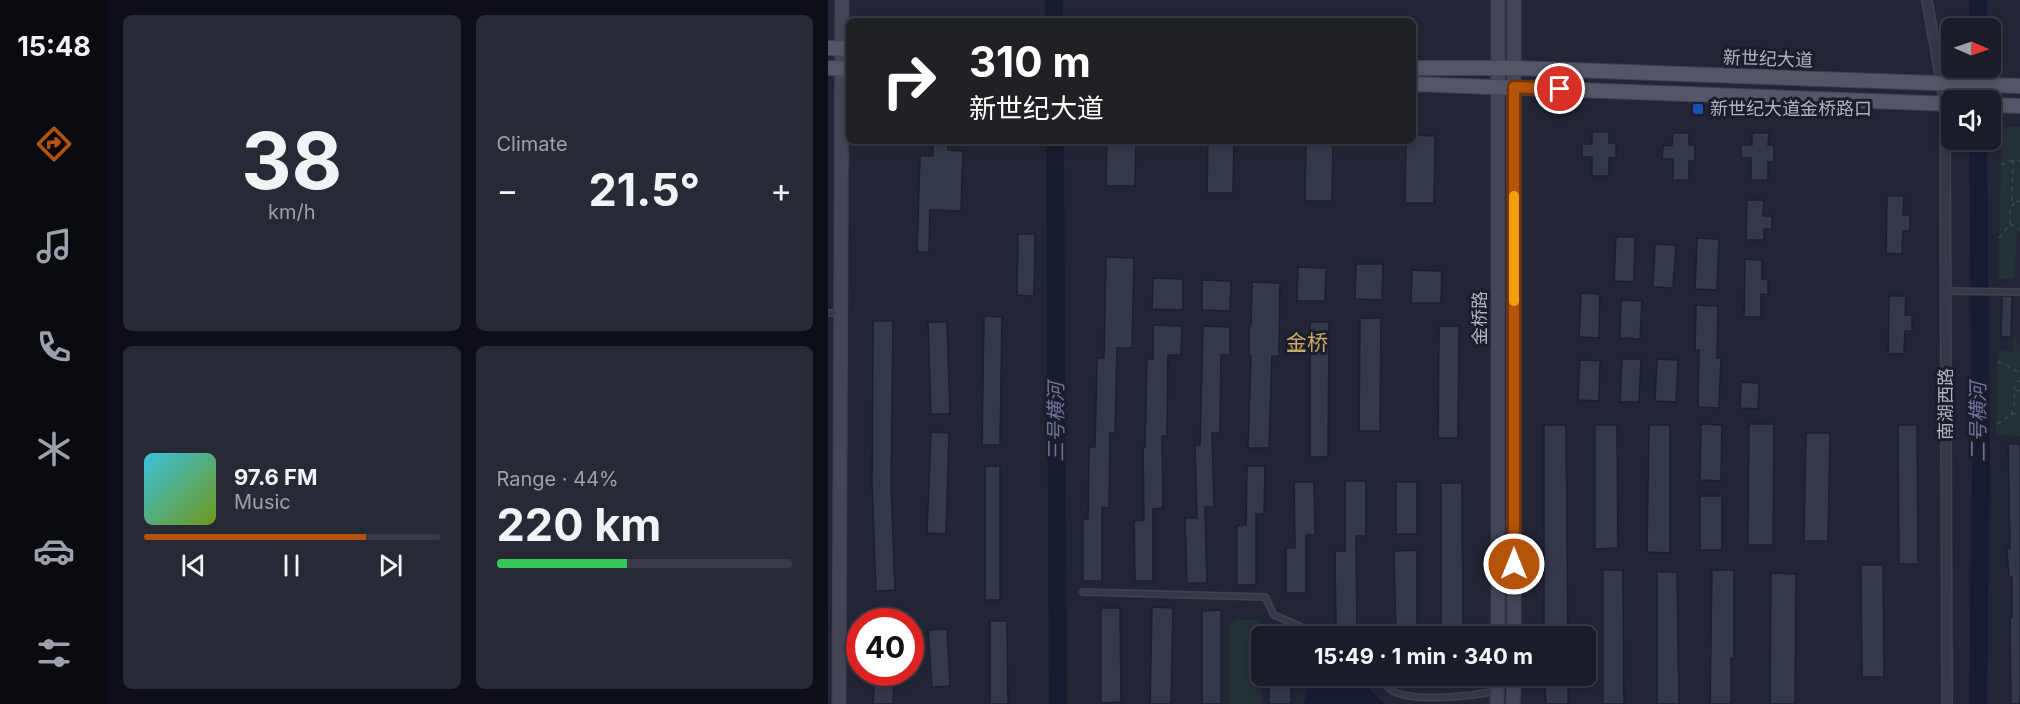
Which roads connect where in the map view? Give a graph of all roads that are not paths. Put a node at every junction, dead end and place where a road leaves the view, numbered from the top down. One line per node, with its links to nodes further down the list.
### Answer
1 (842, 0): 6 (street)
2 (1498, 0): 9 (street, 金桥路)
3 (1514, 0): 10 (street, 金桥路)
4 (1927, 0): 12 (street, 南湖西路)
5 (828, 48): 6 (main road)
6 (846, 49): 11 (street)
7 (828, 68): 11 (main road)
8 (1416, 68): 9 (main road)
9 (1498, 68): 10 (main road, 新世纪大道); 14 (street, 金桥路)
10 (1514, 68): 12 (main road, 新世纪大道); 16 (street, 金桥路)
11 (846, 69): 25 (street)
12 (1942, 83): 15 (main road, 新世纪大道); 17 (street, 南湖西路)
13 (1416, 84): 14 (main road)
14 (1499, 86): 16 (main road); 28 (street, 金桥路)
15 (2020, 86)
16 (1514, 87): 18 (main road); 29 (street, 金桥路)
17 (1944, 90)
18 (1941, 104)
19 (2001, 105): 20 (main road)
20 (2020, 106)
21 (1948, 150): 22 (street, 南湖西路)
22 (1947, 291): 23 (lane); 35 (street, 南湖西路)
23 (2020, 292)
24 (828, 313): 25 (lane)
25 (842, 314): 33 (street)
26 (1083, 592): 27 (lane)
27 (1299, 626)
28 (1498, 626)
29 (1514, 626)
30 (1387, 686): 32 (lane)
31 (1514, 686): 34 (street)
32 (1497, 698)
33 (839, 704)
34 (1514, 704)
35 (1947, 704)

